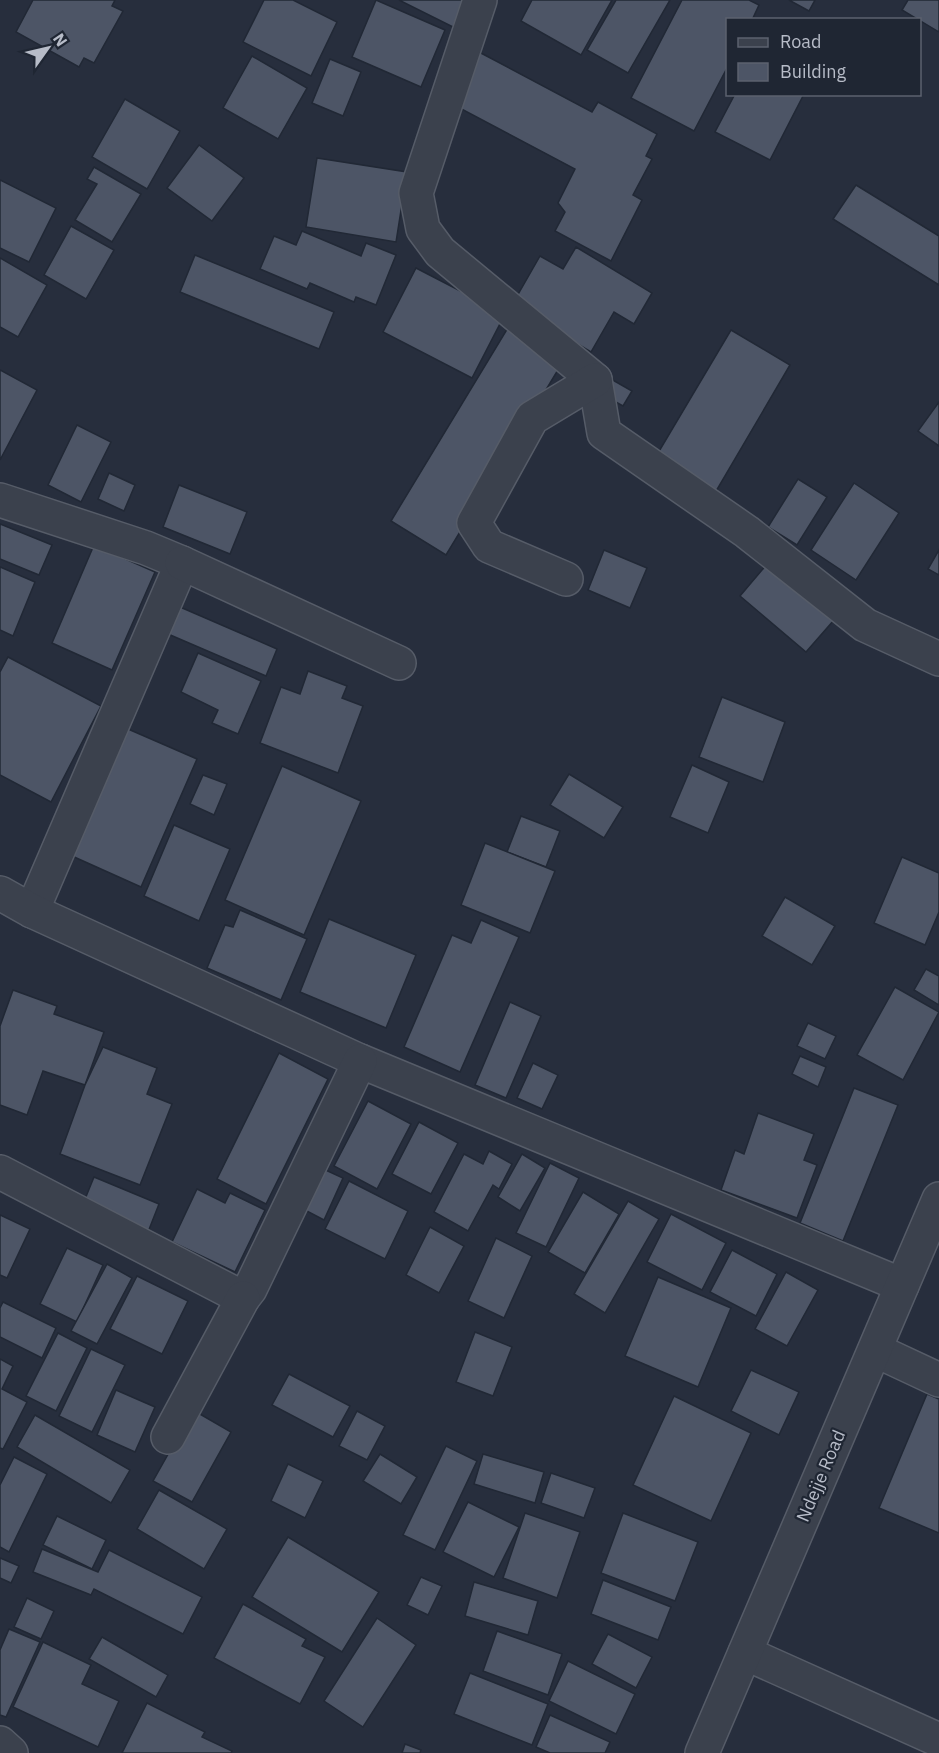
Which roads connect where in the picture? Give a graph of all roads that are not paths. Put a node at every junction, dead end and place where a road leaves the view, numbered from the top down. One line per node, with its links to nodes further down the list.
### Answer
1 (480, 0): 2 (street)
2 (595, 380): 5 (street); 6 (street)
3 (0, 500): 4 (street)
4 (182, 563): 7 (street); 9 (street)
5 (566, 579)
6 (939, 659)
7 (399, 663)
8 (0, 893): 9 (street)
9 (32, 911): 10 (street)
10 (360, 1061): 13 (street); 14 (street)
11 (0, 1172): 14 (street)
12 (939, 1199): 13 (street, Ndejje Road)
13 (902, 1285): 15 (street, Ndejje Road)
14 (243, 1298): 17 (street)
15 (875, 1350): 16 (street); 18 (street, Ndejje Road)
16 (939, 1380)
17 (168, 1437)
18 (745, 1653): 19 (street); 22 (street, Ndejje Road)
19 (939, 1740)
20 (0, 1743): 21 (street)
21 (11, 1753)
22 (702, 1753)

